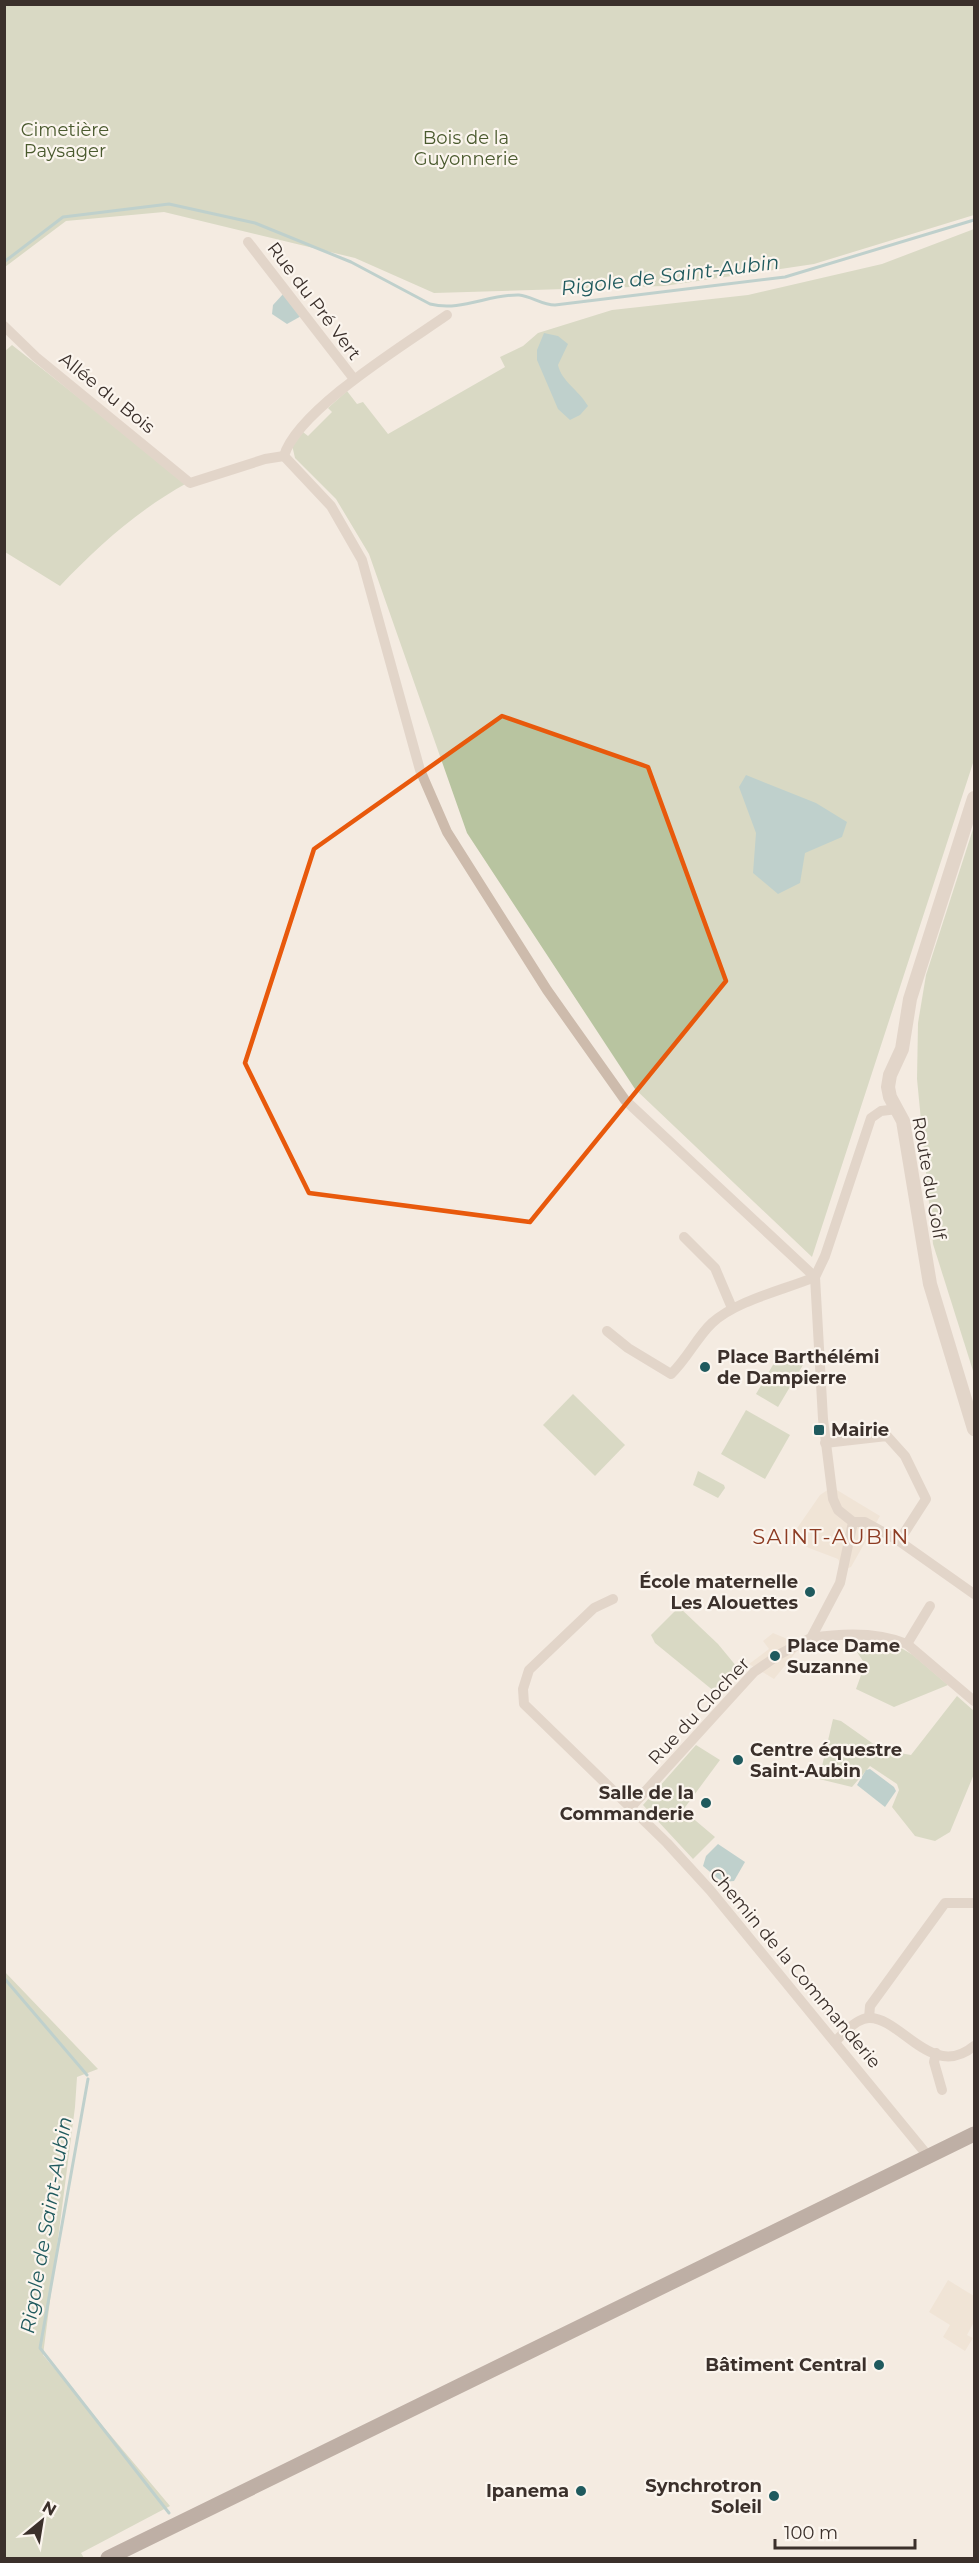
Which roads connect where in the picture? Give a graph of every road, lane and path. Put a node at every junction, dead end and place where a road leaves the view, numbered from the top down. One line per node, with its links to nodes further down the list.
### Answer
1 (248, 242): 4 (street, Rue du Pré Vert)
2 (447, 315): 4 (street)
3 (4, 326): 5 (street, Allée du Bois)
4 (354, 379): 5 (street)
5 (284, 456): 9 (street)
6 (975, 798): 7 (street, Route du Golf)
7 (897, 1109): 9 (street); 12 (street, Route du Golf)
8 (684, 1238): 10 (street)
9 (815, 1277): 10 (street); 13 (street)
10 (732, 1308): 11 (street)
11 (607, 1331)
12 (975, 1429)
13 (825, 1443): 14 (street); 15 (street)
14 (854, 1522): 15 (street); 19 (street)
15 (898, 1541): 16 (street)
16 (974, 1591)
17 (613, 1599): 22 (street, Chemin de la Commanderie)
18 (930, 1606): 20 (street)
19 (812, 1638): 20 (street); 22 (street, Rue du Clocher)
20 (907, 1644): 21 (street)
21 (975, 1701)
22 (632, 1806): 25 (street, Chemin de la Commanderie)
23 (975, 1903): 24 (street)
24 (869, 2018): 25 (street); 27 (street)
25 (835, 2042): 30 (street, Chemin de la Commanderie)
26 (975, 2046): 27 (street)
27 (936, 2054): 28 (street)
28 (942, 2090)
29 (975, 2134): 30 (main road)
30 (928, 2156): 31 (main road)
31 (108, 2559)

